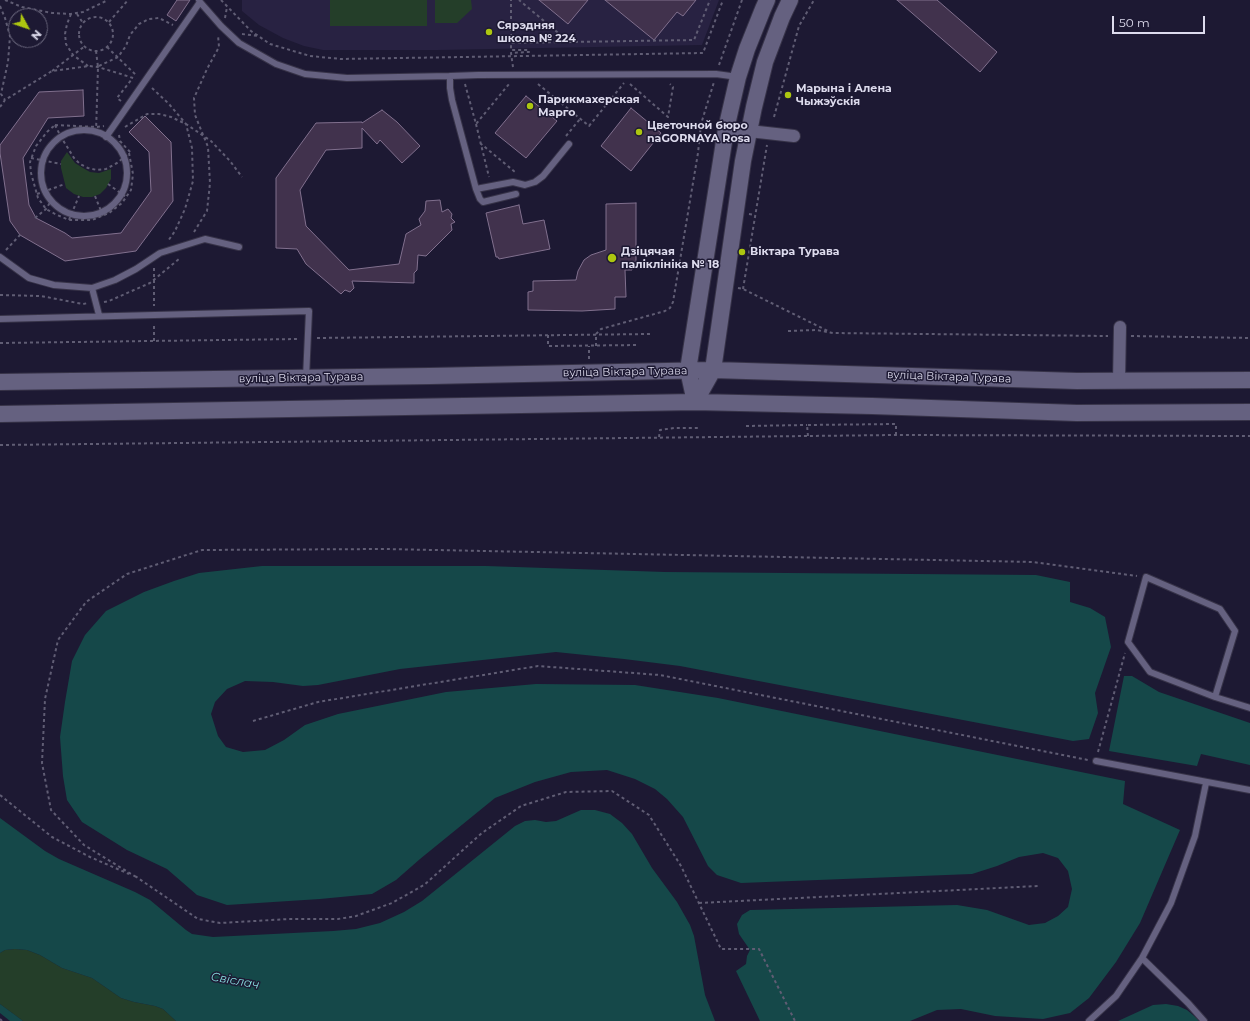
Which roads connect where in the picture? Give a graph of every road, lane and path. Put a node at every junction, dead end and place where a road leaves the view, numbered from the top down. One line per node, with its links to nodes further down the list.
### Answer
1 (5, 0): 16 (path)
2 (108, 0): 17 (path)
3 (128, 0): 18 (path)
4 (221, 0): 15 (path)
5 (511, 0): 23 (path)
6 (519, 0): 22 (path)
7 (710, 0): 22 (path)
8 (723, 0): 30 (path)
9 (742, 0): 34 (path)
10 (767, 0): 37 (main road)
11 (790, 0): 55 (main road)
12 (814, 0): 47 (path)
13 (199, 1): 21 (lane); 41 (lane)
14 (0, 6): 44 (path)
15 (227, 6): 21 (path); 30 (path)
16 (71, 14): 17 (path); 28 (path)
17 (77, 14): 19 (path)
18 (109, 22): 19 (path); 25 (path)
19 (83, 23): 24 (path)
20 (178, 24): 29 (path)
21 (221, 26): 36 (lane); 57 (path)
22 (569, 42): 23 (path)
23 (511, 43): 27 (path)
24 (85, 46): 26 (path); 28 (path)
25 (107, 47): 26 (path); 29 (path)
26 (96, 51): 32 (path)
27 (511, 52): 27 (path); 30 (path)
28 (73, 55): 31 (path); 33 (path)
29 (118, 57): 32 (path); 41 (path)
30 (511, 57): 35 (path)
31 (90, 66): 32 (path); 33 (path)
32 (98, 67): 38 (path); 53 (path)
33 (52, 72): 44 (path)
34 (716, 74): 35 (lane); 37 (lane); 102 (path)
35 (512, 75): 36 (lane)
36 (450, 76): 74 (lane)
37 (738, 77): 54 (main road)
38 (132, 78): 41 (path); 45 (path)
39 (536, 81): 42 (path)
40 (503, 82): 50 (path)
41 (144, 83): 49 (path); 60 (lane)
42 (670, 83)
43 (466, 84): 50 (path)
44 (5, 100): 46 (path)
45 (124, 104)
46 (0, 107)
47 (774, 117)
48 (126, 123): 49 (path)
49 (186, 124): 57 (path); 90 (path)
50 (476, 124): 61 (path)
51 (55, 125): 53 (path); 59 (path); 65 (path)
52 (107, 125): 53 (path)
53 (96, 129): 59 (lane); 60 (lane)
54 (726, 129): 55 (street); 109 (main road)
55 (749, 131): 58 (street); 110 (main road)
56 (119, 134): 64 (path)
57 (204, 136): 71 (path); 87 (path)
58 (794, 136)
59 (61, 137): 66 (path); 67 (lane)
60 (106, 137): 66 (lane)
61 (480, 142): 69 (path); 70 (path)
62 (569, 144): 74 (lane)
63 (767, 144): 101 (path)
64 (131, 153)
65 (32, 158): 67 (path); 76 (path)
66 (124, 158): 78 (lane); 78 (path)
67 (43, 161): 68 (path); 75 (lane)
68 (61, 164)
69 (508, 173)
70 (495, 176)
71 (242, 177)
72 (65, 184): 75 (path)
73 (108, 184): 78 (path)
74 (476, 189): 77 (lane)
75 (45, 191): 76 (path); 81 (lane)
76 (36, 194): 82 (path)
77 (516, 194)
78 (124, 195): 83 (lane); 83 (path)
79 (79, 196): 84 (path)
80 (95, 196): 83 (path)
81 (51, 201): 82 (path); 84 (lane)
82 (46, 209): 84 (path); 85 (path)
83 (102, 214): 84 (lane); 84 (path)
84 (71, 217)
85 (36, 218)
86 (20, 235): 89 (path)
87 (186, 246): 88 (lane); 90 (lane); 92 (path)
88 (239, 247)
89 (5, 251)
90 (160, 253): 92 (path); 93 (lane)
91 (0, 257): 93 (lane)
92 (154, 280): 95 (path); 96 (path)
93 (92, 288): 95 (lane)
94 (0, 295): 95 (path)
95 (96, 302): 97 (lane)
96 (155, 314): 97 (lane); 106 (path); 111 (lane)
97 (99, 315): 98 (lane)
98 (0, 319)
99 (788, 331): 101 (path)
100 (1120, 332): 101 (path); 105 (path); 113 (street)
101 (833, 333)
102 (596, 334): 103 (path); 108 (path)
103 (651, 334)
104 (548, 335): 108 (path)
105 (1250, 338)
106 (154, 341)
107 (639, 345): 108 (path)
108 (596, 346)
109 (688, 370): 110 (main road, вуліца Віктара Турава); 111 (main road, вуліца Віктара Турава); 115 (main road)
110 (713, 370): 113 (main road, вуліца Віктара Турава); 115 (main road)
111 (306, 378): 114 (main road, вуліца Віктара Турава)
112 (1250, 380): 113 (main road, вуліца Віктара Турава)
113 (1118, 381)
114 (0, 382)
115 (695, 402): 116 (main road); 117 (main road)
116 (1250, 412)
117 (0, 414)
118 (807, 425): 119 (path); 121 (path); 122 (path)
119 (746, 426)
120 (699, 428): 124 (path)
121 (896, 435): 122 (path); 123 (path)
122 (808, 436): 124 (path)
123 (1250, 436)
124 (659, 437): 125 (path)
125 (0, 445)
126 (1146, 577): 127 (lane); 128 (lane); 135 (path)
127 (1128, 642): 128 (lane); 131 (path)
128 (1214, 697): 129 (lane)
129 (1250, 708)
130 (253, 721): 131 (path)
131 (1096, 761): 132 (lane)
132 (1206, 783): 133 (lane); 138 (lane)
133 (1250, 790)
134 (0, 795): 135 (path)
135 (136, 877): 137 (path)
136 (1038, 886): 137 (path)
137 (699, 903): 139 (path)
138 (1142, 958): 140 (lane); 141 (lane)
139 (795, 1021)
140 (1089, 1021)
141 (1204, 1021)

